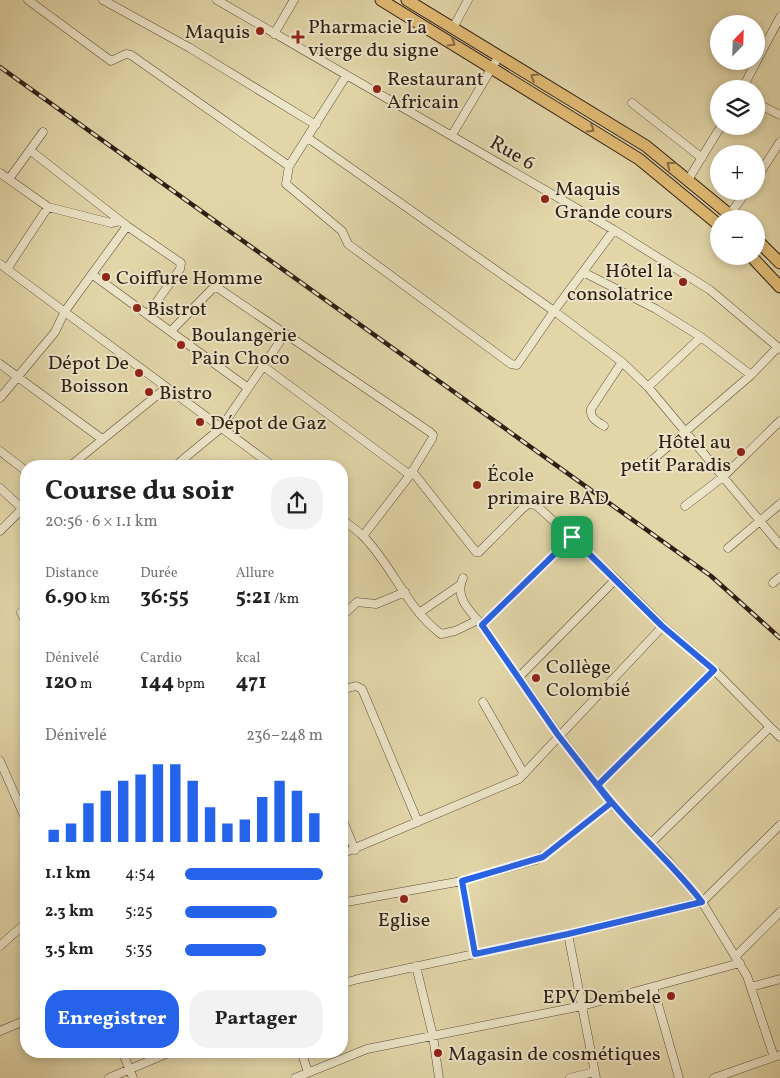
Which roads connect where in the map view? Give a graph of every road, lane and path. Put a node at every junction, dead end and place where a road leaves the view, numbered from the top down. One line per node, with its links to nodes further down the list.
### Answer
1 (28, 0): 27 (street)
2 (102, 0): 18 (street)
3 (218, 0): 10 (street, Rue 6)
4 (294, 0): 10 (street)
5 (381, 0): 12 (main road, one-way to 12)
6 (407, 0): 9 (main road)
7 (468, 0): 9 (street)
8 (780, 17): 14 (street)
9 (454, 28): 11 (main road)
10 (274, 34): 13 (street, Rue 6)
11 (499, 56): 12 (street); 30 (main road, one-way to 11)
12 (492, 68): 21 (street); 33 (main road, one-way to 33)
13 (346, 76): 18 (street); 21 (street, Rue 6)
14 (747, 80)
15 (632, 103): 25 (street)
16 (765, 108): 17 (street)
17 (780, 115)
18 (316, 125): 22 (street)
19 (43, 132): 24 (street)
20 (716, 135): 25 (street)
21 (452, 136): 36 (street, Rue 6)
22 (308, 138): 27 (street); 45 (street)
23 (780, 142): 26 (street)
24 (31, 151): 29 (street); 34 (street)
25 (702, 158): 30 (street)
26 (765, 165)
27 (290, 166): 45 (street)
28 (0, 173): 29 (street)
29 (9, 179): 31 (street)
30 (688, 180): 32 (main road)
31 (48, 207): 34 (street); 40 (street)
32 (725, 210)
33 (710, 219)
34 (120, 220): 35 (street)
35 (127, 226): 42 (street); 46 (street)
36 (614, 230): 41 (street); 50 (street, Rue 6)
37 (765, 248): 38 (main road)
38 (780, 263)
39 (759, 265): 43 (main road)
40 (3, 266): 44 (street)
41 (583, 272): 45 (street); 49 (street)
42 (93, 274): 44 (street); 46 (street)
43 (780, 287)
44 (65, 311): 55 (street); 57 (street)
45 (554, 311): 51 (street)
46 (148, 314): 47 (street)
47 (170, 331): 48 (street); 58 (street)
48 (285, 334): 53 (street); 71 (street)
49 (701, 337): 54 (street); 56 (street)
50 (779, 348): 54 (street)
51 (622, 362): 56 (street); 61 (street)
52 (0, 364): 55 (street)
53 (263, 366): 58 (street); 71 (street)
54 (751, 375): 63 (street)
55 (17, 377): 59 (street); 64 (street)
56 (648, 387): 63 (street)
57 (166, 388): 62 (street); 64 (street)
58 (248, 388): 62 (street)
59 (0, 398)
60 (780, 421): 72 (street)
61 (604, 426)
62 (221, 428): 67 (street); 68 (street)
63 (685, 432): 70 (street); 72 (street)
64 (102, 439): 66 (street)
65 (0, 451): 69 (street)
66 (77, 460)
67 (181, 460)
68 (265, 460)
69 (20, 466)
70 (644, 467)
71 (411, 473): 81 (street); 82 (street)
72 (724, 476): 76 (street); 78 (street)
73 (0, 488): 74 (street)
74 (20, 504)
75 (780, 504): 78 (street)
76 (685, 506)
77 (20, 513): 80 (street)
78 (761, 520): 83 (street); 84 (street)
79 (348, 524): 81 (street)
80 (0, 531)
81 (363, 536): 88 (street)
82 (572, 537): 86 (street); 91 (street)
83 (780, 544)
84 (728, 548)
85 (780, 577): 87 (street)
86 (616, 578): 92 (street); 94 (street)
87 (773, 583)
88 (405, 592): 89 (street); 90 (street)
89 (348, 610)
90 (419, 613): 91 (street); 91 (street)
91 (480, 623): 94 (street)
92 (662, 626): 93 (street); 98 (street)
93 (714, 670): 97 (street); 102 (street)
94 (518, 678): 98 (street)
95 (348, 688): 105 (street)
96 (483, 702): 101 (street)
97 (770, 726): 99 (street); 108 (street)
98 (558, 735): 101 (street); 102 (street)
99 (780, 737)
100 (0, 761): 104 (street)
101 (524, 774): 105 (street)
102 (598, 785): 103 (street)
103 (611, 803): 108 (street); 111 (street)
104 (20, 805)
105 (418, 822): 109 (street)
106 (780, 825): 113 (street)
107 (348, 833): 109 (street)
108 (651, 843): 113 (street)
109 (355, 850): 110 (street)
110 (348, 852)
111 (462, 881): 112 (street); 118 (street)
112 (348, 902)
113 (702, 902): 116 (street); 119 (street)
114 (780, 912): 119 (street)
115 (20, 928): 117 (street)
116 (568, 934): 118 (street); 125 (street)
117 (0, 946)
118 (475, 954): 120 (street)
119 (738, 959): 123 (street); 124 (street)
120 (416, 966): 122 (street); 128 (street)
121 (780, 979): 123 (street)
122 (348, 982)
123 (752, 986): 130 (street)
124 (653, 988): 125 (street); 144 (street)
125 (582, 1006): 128 (street); 138 (street)
126 (20, 1023): 127 (street)
127 (0, 1031)
128 (434, 1036): 129 (street); 142 (street)
129 (348, 1056)
130 (777, 1056): 136 (street)
131 (125, 1058): 135 (street)
132 (157, 1058): 135 (street)
133 (303, 1058): 137 (street)
134 (344, 1058): 137 (street)
135 (130, 1070): 139 (street); 140 (street)
136 (739, 1070): 145 (street); 146 (street)
137 (308, 1072): 141 (street)
138 (595, 1075): 143 (street)
139 (109, 1078)
140 (133, 1078)
141 (295, 1078)
142 (440, 1078)
143 (570, 1078)
144 (679, 1078)
145 (714, 1078)
146 (742, 1078)

